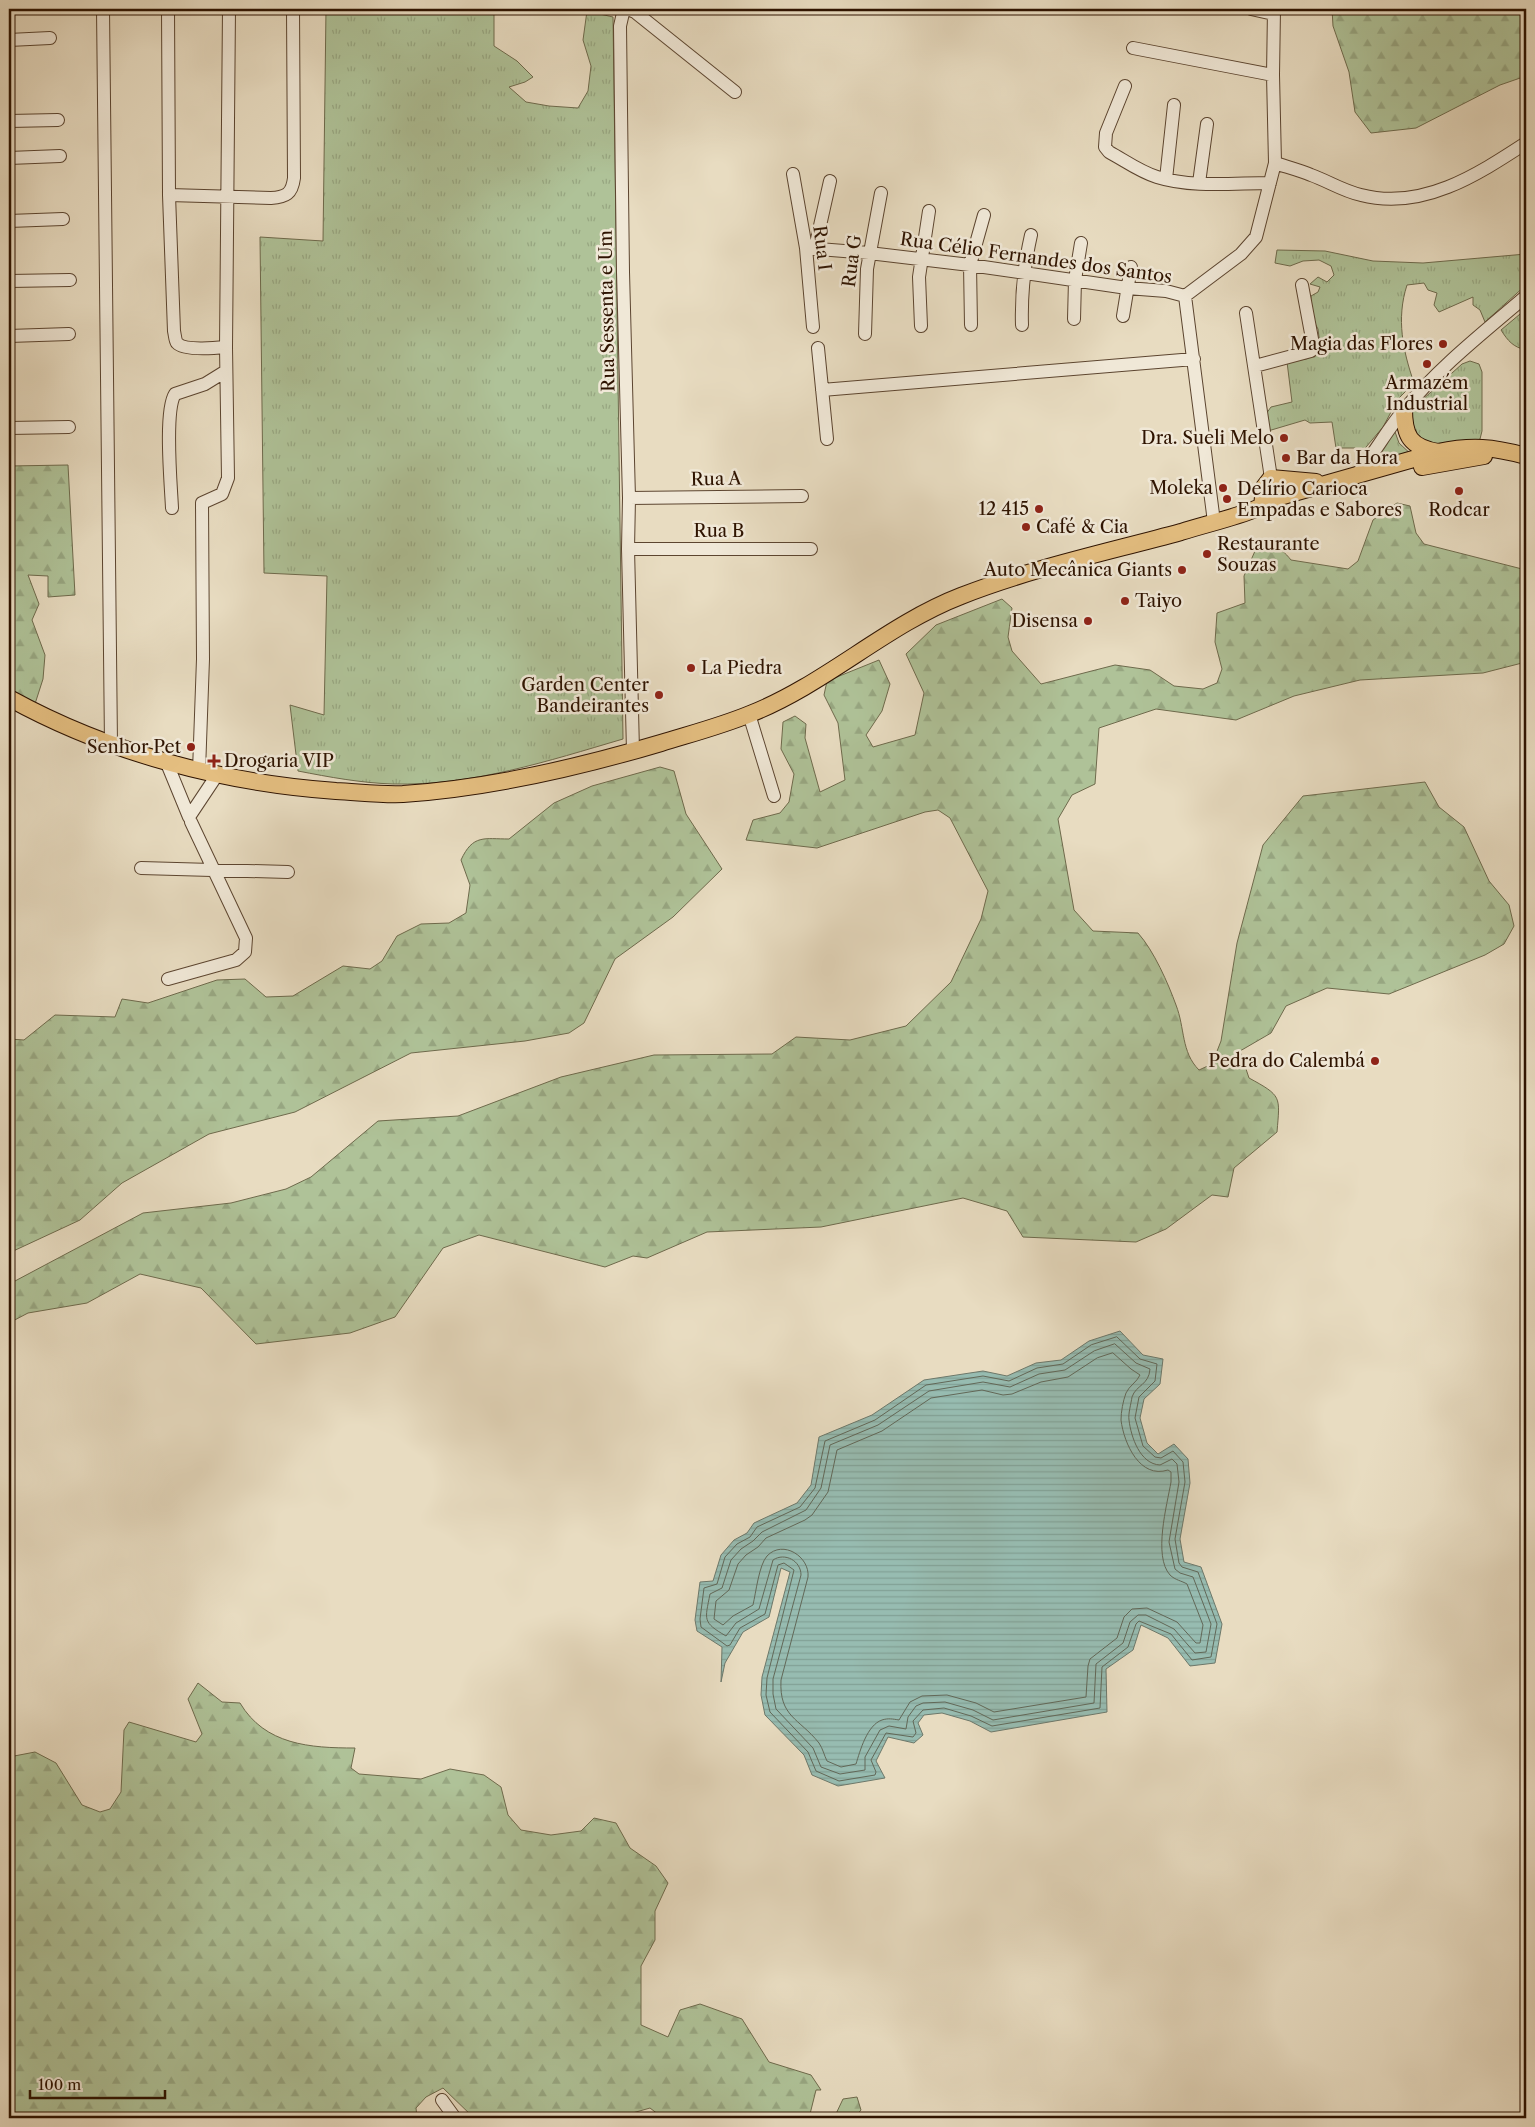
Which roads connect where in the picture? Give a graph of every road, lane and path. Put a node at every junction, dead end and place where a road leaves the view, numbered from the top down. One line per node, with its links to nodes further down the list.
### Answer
1 (103, 9): 82 (street)
2 (168, 9): 27 (street)
3 (229, 9): 28 (street)
4 (293, 9): 28 (street)
5 (1250, 9): 6 (street)
6 (1274, 11): 10 (street)
7 (50, 38): 8 (street)
8 (9, 40)
9 (1134, 48): 10 (street)
10 (1273, 75): 20 (street)
11 (1124, 86): 22 (street)
12 (735, 92): 74 (street, Rua Sessenta e Um)
13 (1174, 105): 22 (street)
14 (58, 120): 15 (street)
15 (9, 121)
16 (1208, 124): 24 (street)
17 (1526, 143): 20 (street)
18 (60, 156): 19 (street)
19 (9, 158)
20 (1275, 163): 25 (street)
21 (793, 174): 35 (street, Rua I)
22 (1166, 179): 24 (street)
23 (830, 181): 35 (street, Rua G)
24 (1199, 184): 25 (street)
25 (1270, 184): 46 (street)
26 (881, 193): 36 (street, Rua G)
27 (169, 195): 28 (street); 58 (street)
28 (227, 197): 58 (street)
29 (929, 211): 37 (street)
30 (984, 215): 38 (street)
31 (63, 219): 32 (street)
32 (9, 220)
33 (1031, 235): 40 (street)
34 (1081, 243): 42 (street)
35 (810, 248): 36 (street, Rua Célio Fernandes dos Santos); 54 (street, Rua I)
36 (869, 253): 37 (street, Rua Célio Fernandes dos Santos); 56 (street, Rua G)
37 (921, 260): 38 (street, Rua Célio Fernandes dos Santos); 53 (street)
38 (970, 265): 40 (street, Rua Célio Fernandes dos Santos); 51 (street)
39 (1131, 267): 45 (street)
40 (1023, 272): 42 (street, Rua Célio Fernandes dos Santos); 52 (street)
41 (70, 280): 43 (street)
42 (1075, 280): 45 (street, Rua Célio Fernandes dos Santos); 50 (street)
43 (9, 281)
44 (1302, 284): 61 (street)
45 (1127, 288): 46 (street, Rua Célio Fernandes dos Santos); 49 (street)
46 (1185, 296): 60 (street, Rua Célio Fernandes dos Santos)
47 (1526, 296): 64 (street)
48 (1246, 313): 61 (street)
49 (1123, 316)
50 (1074, 319)
51 (971, 324)
52 (1022, 325)
53 (921, 326)
54 (813, 328)
55 (69, 334): 57 (street)
56 (865, 334)
57 (9, 336)
58 (226, 348): 62 (street)
59 (818, 348): 63 (street)
60 (1194, 359): 63 (street); 77 (street, Rua Célio Fernandes dos Santos)
61 (1255, 366): 71 (street)
62 (226, 371): 76 (street); 85 (street)
63 (822, 390): 67 (street)
64 (1404, 409): 68 (main road); 70 (street)
65 (68, 427): 66 (street)
66 (9, 428)
67 (828, 439)
68 (1438, 452): 69 (main road); 70 (main road)
69 (1525, 456): 72 (main road)
70 (1358, 473): 72 (main road)
71 (1271, 478): 72 (main road); 75 (main road)
72 (1334, 486): 75 (main road)
73 (802, 496): 74 (street, Rua A)
74 (629, 498): 78 (street, Rua Sessenta e Um)
75 (1262, 507): 77 (main road)
76 (172, 508)
77 (1214, 522): 81 (main road)
78 (628, 549): 79 (street, Rua B); 83 (street, Rua Sessenta e Um)
79 (810, 549)
80 (9, 698): 82 (main road)
81 (749, 714): 83 (main road); 87 (street)
82 (111, 744): 84 (main road)
83 (633, 751): 86 (main road)
84 (166, 761): 85 (main road); 86 (street)
85 (200, 771): 86 (main road)
86 (217, 775)
87 (774, 796)
88 (191, 822): 90 (street)
89 (141, 868): 90 (street)
90 (214, 870): 91 (street); 92 (street)
91 (288, 872)
92 (168, 979)
93 (442, 2100): 94 (street)
94 (455, 2118)

